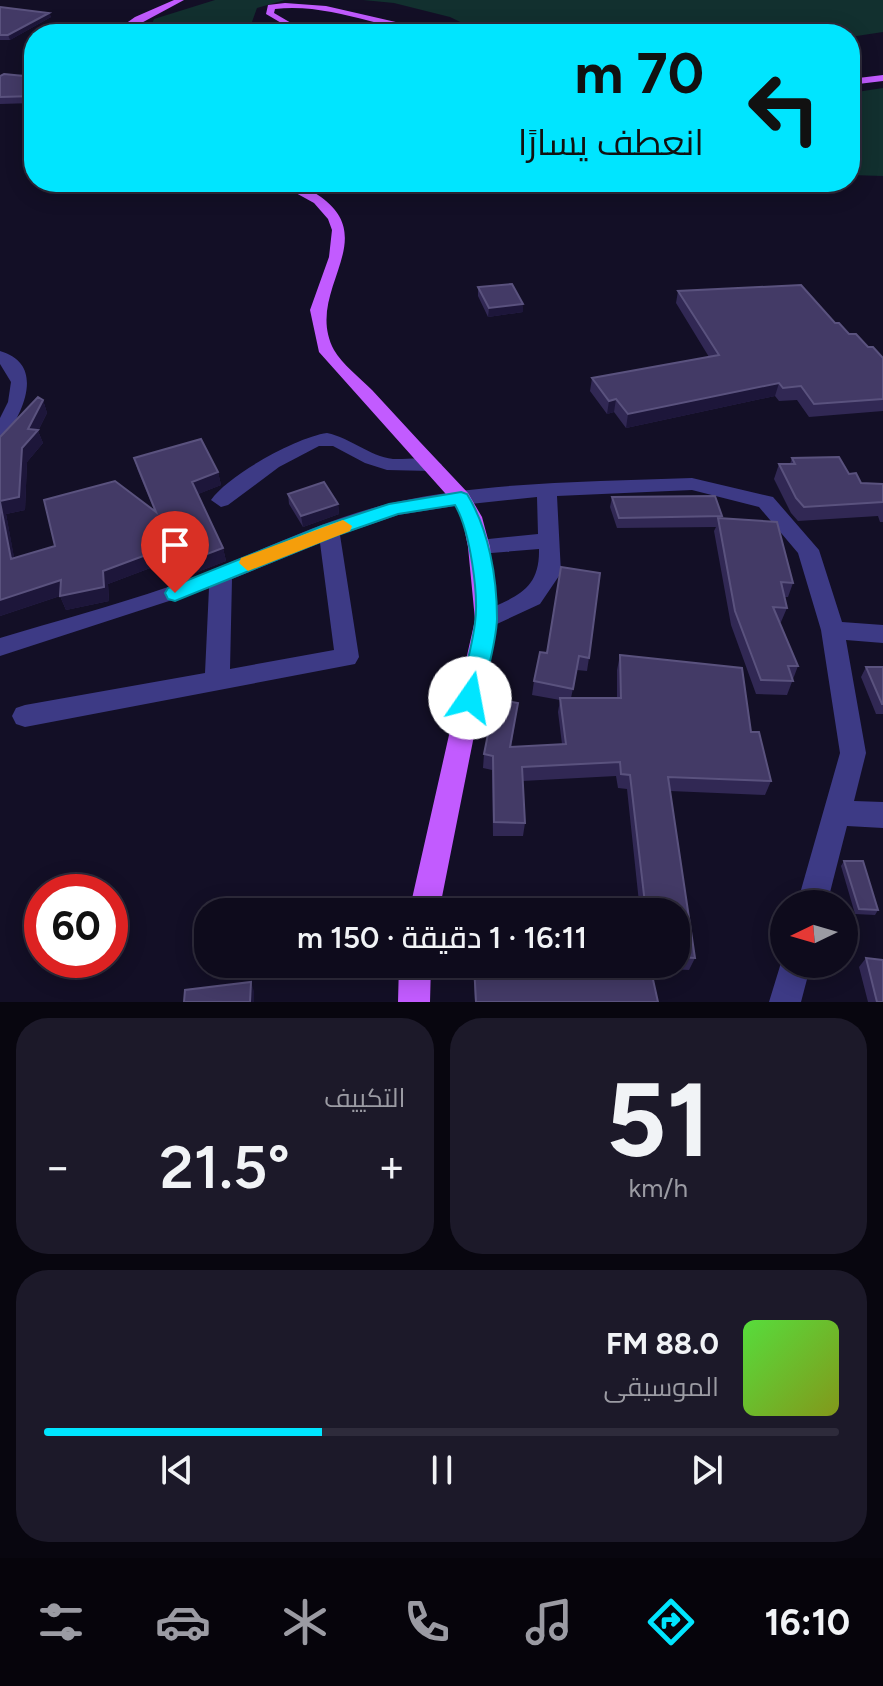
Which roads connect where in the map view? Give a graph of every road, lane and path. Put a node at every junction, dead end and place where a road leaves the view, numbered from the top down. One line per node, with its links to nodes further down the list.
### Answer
1 (180, 0): 2 (main road)
2 (130, 24)
3 (288, 24): 4 (main road)
4 (385, 24)
5 (883, 78): 6 (main road)
6 (860, 81)
7 (303, 192): 10 (main road)
8 (0, 356): 9 (street)
9 (0, 432)
10 (432, 465): 12 (main road); 13 (street)
11 (547, 490): 12 (street); 15 (street); 19 (street)
12 (461, 498): 14 (street); 16 (main road)
13 (221, 500)
14 (329, 531): 17 (street); 22 (street)
15 (551, 540): 16 (street); 18 (street)
16 (479, 547): 18 (main road)
17 (221, 575): 21 (street); 22 (street)
18 (486, 620): 27 (main road)
19 (833, 630): 20 (street); 24 (street)
20 (883, 634)
21 (0, 647)
22 (217, 681): 23 (street)
23 (25, 716)
24 (837, 813): 25 (street); 26 (street)
25 (883, 815)
26 (816, 890)
27 (427, 898)
28 (415, 978): 30 (main road)
29 (791, 978): 31 (street)
30 (414, 1002)
31 (785, 1002)

